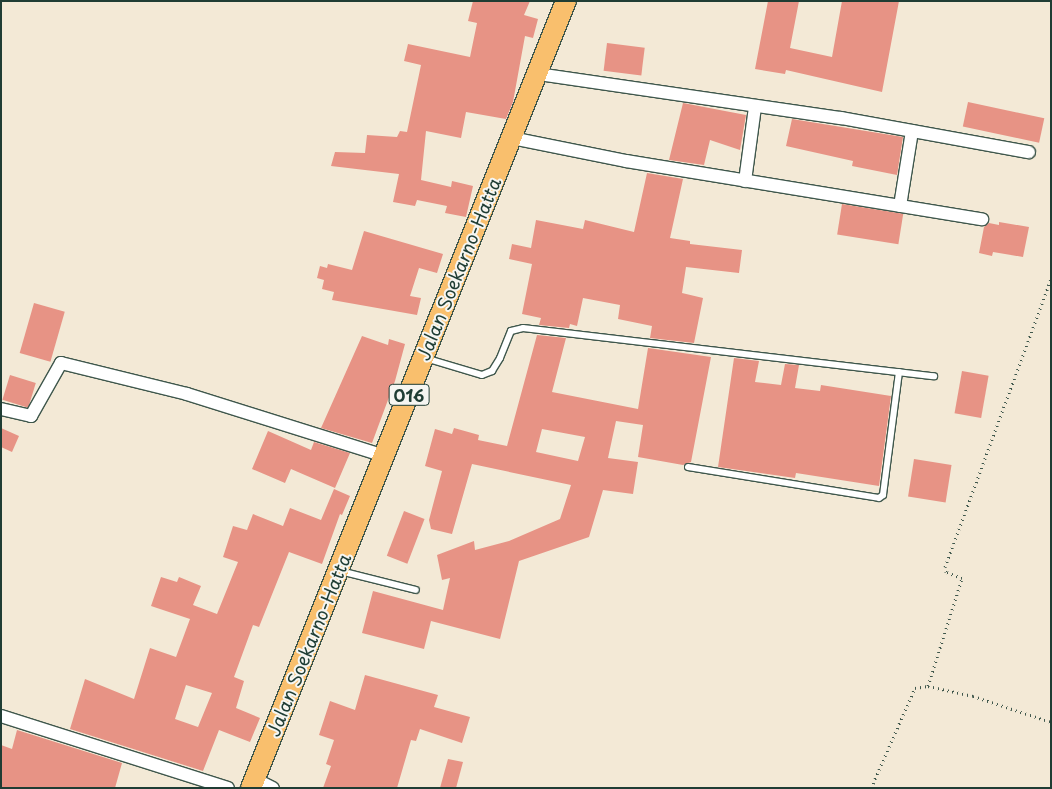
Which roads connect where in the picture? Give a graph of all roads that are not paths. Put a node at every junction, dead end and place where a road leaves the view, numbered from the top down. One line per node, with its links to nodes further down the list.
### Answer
1 (566, 1): 2 (main road, Jalan Soekarno-Hatta / 016)
2 (538, 74): 3 (street); 5 (main road, Jalan Soekarno-Hatta / 016)
3 (755, 107): 4 (street); 7 (street)
4 (912, 131): 6 (street); 8 (street)
5 (512, 138): 7 (street); 10 (main road, Jalan Soekarno-Hatta / 016)
6 (1029, 152)
7 (745, 181): 8 (street)
8 (900, 206): 9 (street)
9 (982, 219)
10 (424, 357): 11 (lane); 14 (main road, Jalan Soekarno-Hatta / 016)
11 (899, 372): 12 (lane); 15 (lane)
12 (934, 376)
13 (1, 409): 14 (street)
14 (385, 456): 16 (main road, Jalan Soekarno-Hatta / 016)
15 (688, 467)
16 (339, 570): 17 (lane); 19 (main road, Jalan Soekarno-Hatta / 016)
17 (416, 590)
18 (1, 716): 20 (street)
19 (253, 783): 21 (street)
20 (228, 788)
21 (273, 788)

